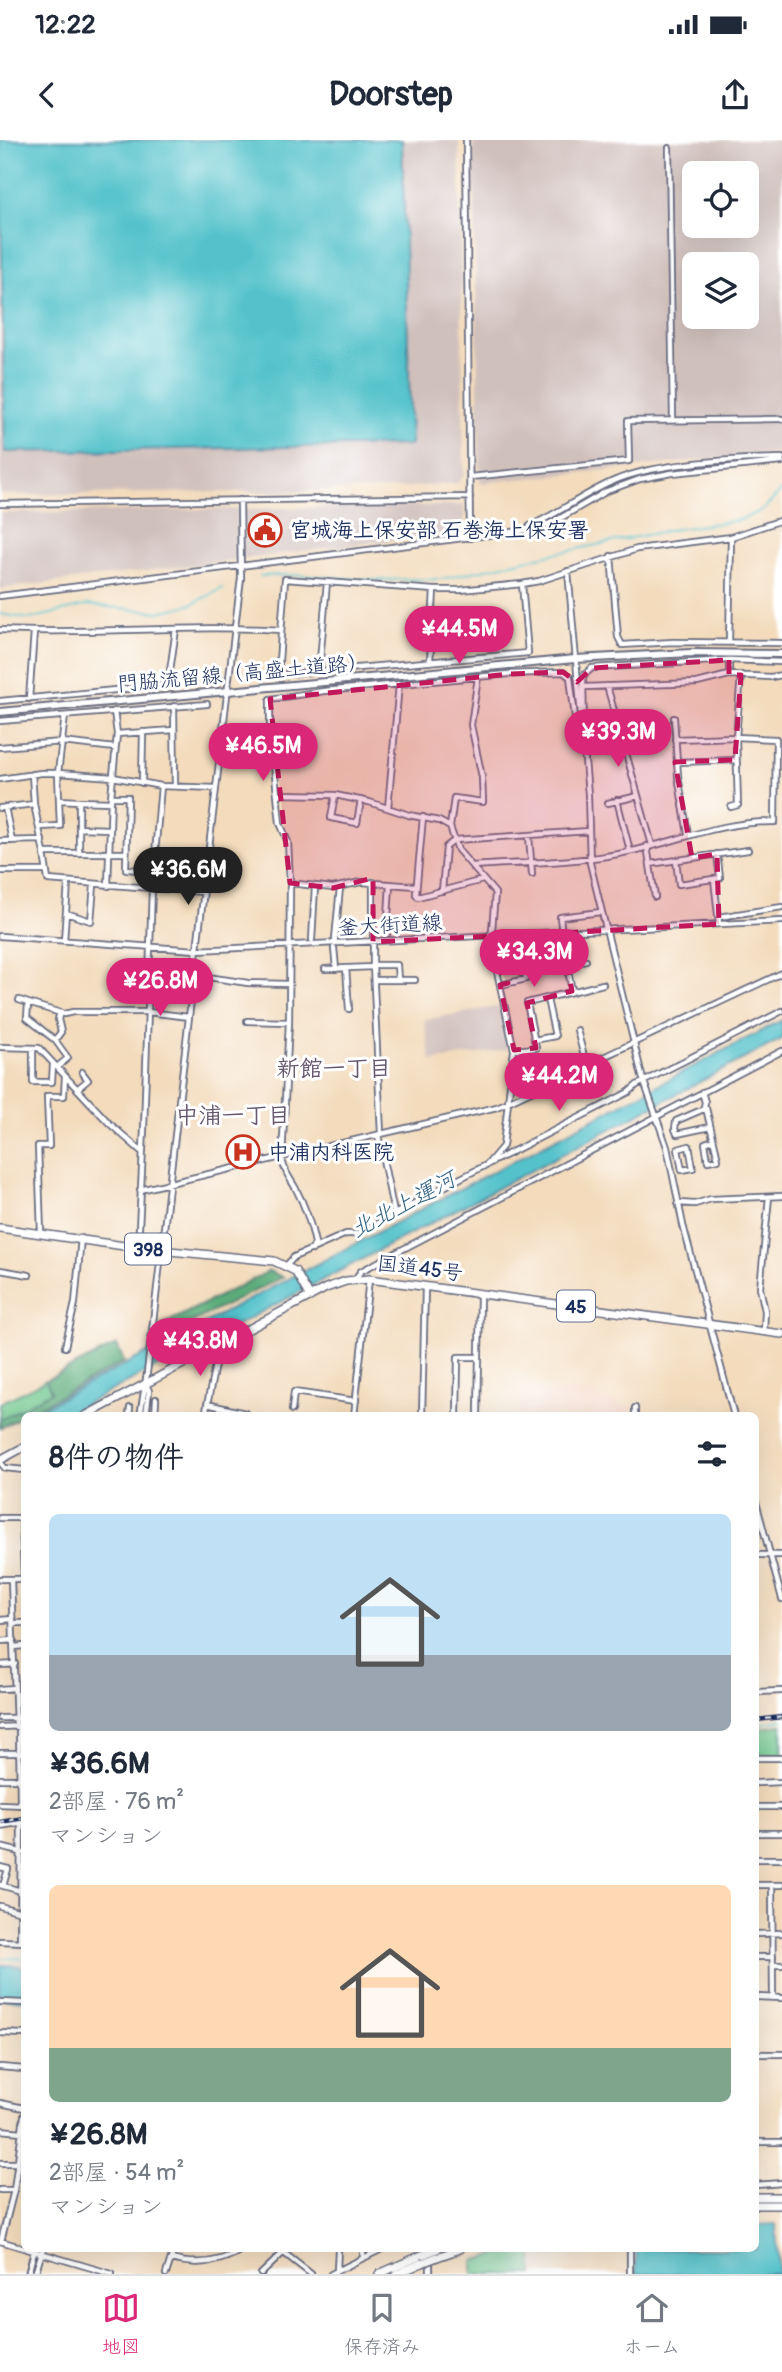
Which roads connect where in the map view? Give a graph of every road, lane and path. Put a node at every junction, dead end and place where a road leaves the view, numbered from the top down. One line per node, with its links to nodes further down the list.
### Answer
1 (466, 140): 6 (street)
2 (669, 148): 4 (street)
3 (782, 419): 4 (street)
4 (673, 420): 6 (street)
5 (782, 460): 12 (street)
6 (470, 477): 7 (street)
7 (470, 497): 8 (street); 12 (street)
8 (240, 500): 9 (street); 14 (street)
9 (0, 504)
10 (782, 520): 11 (street)
11 (731, 537): 13 (street); 25 (street)
12 (470, 538): 14 (street)
13 (611, 556): 15 (street); 25 (street)
14 (241, 566): 19 (street); 20 (street)
15 (568, 571): 17 (street); 28 (street)
16 (327, 582): 18 (street); 23 (street); 32 (street)
17 (522, 584): 18 (street); 31 (street)
18 (434, 590): 31 (street)
19 (0, 596)
20 (235, 627): 21 (street); 23 (street); 40 (street)
21 (176, 629): 24 (street); 41 (street)
22 (0, 630): 24 (street)
23 (281, 630): 32 (street)
24 (34, 632): 41 (street)
25 (729, 642): 26 (street)
26 (782, 643)
27 (782, 654): 28 (main road, 門脇流留線（高盛土道路）)
28 (575, 659): 40 (main road, 門脇流留線（高盛土道路）); 55 (street)
29 (729, 660): 30 (street); 33 (street); 39 (street)
30 (782, 662)
31 (430, 663): 32 (street)
32 (319, 672)
33 (729, 675): 34 (street); 38 (street)
34 (741, 675): 35 (street); 53 (street)
35 (782, 675)
36 (478, 677): 37 (street); 55 (street); 84 (street)
37 (399, 684): 69 (street); 81 (street)
38 (607, 686): 39 (street); 71 (street)
39 (584, 687): 55 (street)
40 (227, 691): 46 (main road, 門脇流留線（高盛土道路）); 68 (street)
41 (29, 699): 42 (street)
42 (0, 701)
43 (207, 704): 44 (street)
44 (174, 706): 45 (street); 50 (street)
45 (114, 711): 47 (street); 52 (street)
46 (0, 712)
47 (65, 716): 49 (street); 56 (street)
48 (674, 718): 54 (street)
49 (0, 721)
50 (174, 730): 51 (street); 67 (street)
51 (143, 733): 52 (street); 65 (street)
52 (117, 734): 58 (street)
53 (736, 737): 54 (street); 59 (street); 88 (street)
54 (676, 739): 60 (street)
55 (583, 740): 87 (street)
56 (62, 742): 57 (street); 58 (street); 61 (street)
57 (0, 747)
58 (115, 748): 63 (street)
59 (735, 760): 60 (street); 79 (street)
60 (677, 762): 88 (street)
61 (58, 773): 62 (street); 63 (street); 72 (street)
62 (32, 774): 64 (street); 78 (street)
63 (113, 777): 65 (street); 73 (street)
64 (0, 779)
65 (142, 783): 66 (street)
66 (161, 786): 67 (street); 107 (street)
67 (175, 786): 68 (street)
68 (216, 788): 124 (street)
69 (277, 794): 70 (street); 115 (street)
70 (335, 795): 74 (street); 74 (street)
71 (638, 796): 75 (street); 94 (street)
72 (59, 800): 76 (street); 83 (street)
73 (111, 800): 76 (street); 86 (street); 100 (street)
74 (361, 800): 81 (street)
75 (617, 800): 77 (street); 96 (street)
76 (79, 801): 85 (street)
77 (608, 803)
78 (34, 804): 80 (street); 83 (street)
79 (731, 807)
80 (2, 808): 93 (street)
81 (388, 808): 82 (street)
82 (423, 817): 84 (street); 120 (street)
83 (40, 827): 90 (street)
84 (450, 827): 91 (street)
85 (79, 828): 86 (street); 97 (street)
86 (110, 829): 99 (street)
87 (589, 831): 89 (street); 102 (street)
88 (688, 834): 94 (street)
89 (529, 835): 91 (street); 104 (street)
90 (42, 840): 93 (street); 98 (street)
91 (455, 840): 106 (street); 123 (street)
92 (0, 841): 93 (street)
93 (12, 841)
94 (650, 846): 96 (street); 105 (street)
95 (747, 850): 101 (street)
96 (630, 851): 102 (street)
97 (79, 852): 98 (street); 99 (street)
98 (44, 853): 109 (street)
99 (109, 853): 100 (street); 118 (street)
100 (126, 853): 107 (street)
101 (717, 854): 103 (street); 111 (street)
102 (590, 857): 104 (street); 127 (street)
103 (676, 860): 105 (street); 111 (street)
104 (531, 862): 106 (street); 110 (street)
105 (650, 864): 125 (street)
106 (471, 866): 112 (street)
107 (153, 871): 121 (street)
108 (0, 872): 109 (street)
109 (45, 872): 114 (street)
110 (532, 874)
111 (715, 879): 129 (street)
112 (483, 880): 123 (street); 137 (street)
113 (373, 882): 116 (street); 122 (street); 141 (street)
114 (68, 883): 117 (street); 128 (street)
115 (290, 883): 119 (street); 142 (street)
116 (390, 884): 120 (street); 135 (street)
117 (94, 885): 118 (street); 128 (street)
118 (108, 886): 121 (street)
119 (315, 886): 122 (street); 139 (street)
120 (416, 887): 123 (street)
121 (152, 888): 124 (street); 143 (street)
122 (340, 888): 138 (street)
123 (442, 891)
124 (203, 892): 145 (street)
125 (655, 897)
126 (782, 907): 129 (street)
127 (601, 912): 132 (street); 133 (street)
128 (66, 913): 140 (street)
129 (719, 917): 131 (street)
130 (782, 921): 131 (street, 釜大街道線)
131 (719, 924): 133 (street, 釜大街道線)
132 (561, 926)
133 (605, 930): 134 (street, 釜大街道線); 175 (street)
134 (561, 933): 137 (street, 釜大街道線); 148 (street)
135 (387, 934)
136 (0, 936): 140 (street, 釜大街道線)
137 (491, 936): 141 (street, 釜大街道線); 147 (street)
138 (335, 939)
139 (312, 940)
140 (64, 941): 143 (street, 釜大街道線)
141 (373, 942): 142 (street, 釜大街道線); 149 (street)
142 (290, 946): 145 (street, 釜大街道線); 158 (street)
143 (149, 947): 145 (street, 釜大街道線); 167 (street)
144 (334, 948): 151 (street)
145 (197, 950): 154 (street)
146 (586, 960): 148 (street)
147 (495, 962): 159 (street); 159 (street)
148 (566, 964): 161 (street)
149 (373, 966): 150 (street); 155 (street); 156 (street)
150 (346, 968): 151 (street); 165 (street)
151 (336, 969): 152 (street)
152 (325, 970)
153 (782, 973): 175 (street)
154 (194, 975): 158 (street); 169 (street)
155 (374, 980): 156 (street); 193 (street)
156 (398, 980): 157 (street)
157 (415, 980)
158 (289, 984): 171 (street)
159 (500, 985): 178 (street)
160 (603, 985): 161 (street)
161 (572, 991): 162 (street)
162 (547, 999): 174 (street); 174 (street)
163 (19, 1000): 164 (street)
164 (29, 1003): 168 (street); 173 (street)
165 (349, 1009)
166 (782, 1011): 184 (street)
167 (148, 1012): 168 (street); 169 (street); 195 (street)
168 (60, 1013): 173 (street)
169 (189, 1017): 200 (street)
170 (247, 1021): 171 (street)
171 (289, 1022): 196 (street)
172 (577, 1030): 180 (street)
173 (55, 1040): 181 (street)
174 (534, 1040): 178 (street)
175 (635, 1041): 180 (street); 184 (street)
176 (0, 1048): 177 (street)
177 (33, 1048): 181 (street); 181 (street)
178 (514, 1050): 187 (street)
179 (782, 1051): 186 (street)
180 (586, 1064): 187 (street)
181 (55, 1065): 183 (street)
182 (82, 1072): 185 (street)
183 (65, 1076): 185 (street); 207 (street)
184 (645, 1083): 189 (street); 199 (street)
185 (77, 1089): 195 (street)
186 (702, 1092): 188 (street); 189 (street)
187 (508, 1102): 193 (street); 199 (street)
188 (704, 1107): 190 (street); 191 (street)
189 (656, 1114): 192 (street); 215 (street)
190 (710, 1127): 191 (street); 194 (street)
191 (675, 1129): 192 (street)
192 (663, 1134): 198 (street)
193 (380, 1135): 196 (street); 205 (street)
194 (713, 1140): 194 (street)
195 (142, 1152): 201 (street)
196 (282, 1159): 200 (street); 211 (street)
197 (681, 1163): 197 (street); 198 (street)
198 (670, 1165): 204 (street)
199 (485, 1167): 205 (street)
200 (169, 1184): 201 (street); 210 (street)
201 (140, 1190): 209 (street)
202 (782, 1196): 203 (street)
203 (769, 1197): 204 (street); 221 (street)
204 (678, 1203): 220 (street)
205 (394, 1213): 211 (street)
206 (0, 1228): 207 (highway, 398)
207 (41, 1233): 208 (highway, 398)
208 (81, 1238): 209 (highway, 398); 224 (street)
209 (138, 1248): 210 (highway, 398)
210 (161, 1250): 212 (highway, 398); 226 (street)
211 (312, 1250): 212 (street)
212 (286, 1266): 218 (highway, 398)
213 (0, 1270): 214 (street)
214 (29, 1275)
215 (355, 1279): 216 (highway, 国道45号 / 45); 218 (highway, 国道45号 / 45)
216 (369, 1279): 217 (highway, 国道45号 / 45); 228 (street)
217 (425, 1286): 219 (highway, 国道45号 / 45); 241 (street)
218 (309, 1294): 223 (highway, 国道45号 / 45)
219 (480, 1294): 220 (highway, 国道45号 / 45); 225 (street)
220 (710, 1324): 221 (highway, 国道45号 / 45); 245 (street)
221 (764, 1331): 222 (highway, 国道45号 / 45)
222 (782, 1334)
223 (222, 1343): 226 (highway, 国道45号 / 45); 229 (street)
224 (65, 1347)
225 (478, 1357): 242 (street); 243 (street)
226 (146, 1380): 233 (highway, 国道45号 / 45); 235 (street); 236 (street)
227 (156, 1399): 237 (street)
228 (356, 1401): 232 (street); 240 (street)
229 (207, 1404): 238 (street); 239 (street)
230 (130, 1408): 234 (street)
231 (635, 1408): 244 (street)
232 (292, 1410)
233 (92, 1412)
234 (130, 1412)
235 (141, 1412)
236 (146, 1412)
237 (155, 1412)
238 (206, 1412)
239 (241, 1412)
240 (355, 1412)
241 (422, 1412)
242 (457, 1412)
243 (478, 1412)
244 (635, 1412)
245 (733, 1412)
246 (21, 1449): 247 (highway)
247 (0, 1461): 248 (street)
248 (21, 1470)
249 (759, 1514): 254 (street)
250 (0, 1518): 251 (street)
251 (21, 1518)
252 (759, 1555): 254 (street)
253 (782, 1555): 254 (street)
254 (770, 1556): 258 (street)
255 (0, 1579): 256 (street)
256 (11, 1579): 257 (street); 260 (street)
257 (21, 1579)
258 (782, 1599)
259 (0, 1620): 260 (street)
260 (13, 1621): 261 (street); 263 (street)
261 (21, 1622)
262 (0, 1641): 263 (street)
263 (14, 1644): 264 (street); 265 (street)
264 (21, 1645)
265 (15, 1664): 266 (street); 267 (street)
266 (0, 1665)
267 (15, 1688): 268 (street); 271 (street)
268 (0, 1689)
269 (782, 1691): 270 (street)
270 (759, 1692)
271 (16, 1698): 272 (street); 274 (street)
272 (21, 1698)
273 (0, 1718): 274 (street)
274 (18, 1724): 275 (street); 276 (street)
275 (0, 1727)
276 (21, 1746)
277 (0, 1753): 278 (street)
278 (21, 1753)
279 (759, 1758): 280 (street)
280 (782, 1758)
281 (0, 1779): 282 (street)
282 (21, 1779)
283 (782, 1782): 284 (street)
284 (759, 1783)
285 (0, 1804): 286 (street)
286 (21, 1805)
287 (759, 1807): 288 (street)
288 (782, 1808)
289 (21, 1823): 290 (street)
290 (0, 1826)
291 (759, 1833): 292 (street)
292 (782, 1833)
293 (0, 1847): 294 (street)
294 (21, 1852)
295 (759, 1859): 296 (street)
296 (782, 1859)
297 (0, 1867): 301 (street)
298 (759, 1885): 299 (street)
299 (772, 1885): 300 (street); 307 (street)
300 (782, 1885)
301 (2, 1886): 302 (street)
302 (21, 1891): 304 (street)
303 (0, 1906): 304 (street)
304 (21, 1912)
305 (782, 1933): 307 (street)
306 (759, 1934): 307 (street)
307 (772, 1934): 311 (street)
308 (0, 1941): 309 (street)
309 (21, 1942)
310 (759, 1957): 311 (street)
311 (773, 1957): 312 (street)
312 (773, 1965): 313 (street); 315 (street)
313 (782, 1965)
314 (759, 1997): 315 (street)
315 (773, 1998): 316 (street)
316 (782, 1998)
317 (0, 2002): 318 (street)
318 (21, 2003)
319 (0, 2033): 320 (street)
320 (21, 2034)
321 (759, 2054): 322 (street)
322 (782, 2054)
323 (0, 2067): 324 (street)
324 (21, 2068)
325 (0, 2103): 326 (street)
326 (21, 2107)
327 (0, 2130): 328 (street)
328 (21, 2132)
329 (21, 2140): 333 (street)
330 (759, 2142): 331 (street)
331 (782, 2142)
332 (0, 2163): 333 (street)
333 (18, 2163): 337 (street)
334 (782, 2183): 335 (street)
335 (759, 2185)
336 (0, 2190): 337 (street)
337 (13, 2190): 342 (street)
338 (759, 2197): 339 (highway)
339 (782, 2197)
340 (759, 2205): 341 (highway)
341 (782, 2205)
342 (1, 2241): 343 (street)
343 (21, 2247)
344 (34, 2252): 362 (street)
345 (42, 2252): 363 (street)
346 (45, 2252): 360 (street)
347 (173, 2252): 358 (street)
348 (237, 2252): 358 (street)
349 (285, 2252): 367 (street)
350 (287, 2252): 368 (street)
351 (338, 2252): 361 (street)
352 (363, 2252): 357 (street)
353 (375, 2252): 357 (street)
354 (430, 2252): 372 (street)
355 (437, 2252): 359 (highway, bridge)
356 (630, 2252): 373 (street)
357 (363, 2257): 361 (street)
358 (171, 2259): 366 (street)
359 (422, 2259): 370 (highway); 371 (highway)
360 (90, 2267): 364 (street); 365 (street)
361 (337, 2270): 369 (street)
362 (28, 2274)
363 (35, 2274)
364 (88, 2274)
365 (112, 2274)
366 (166, 2274)
367 (261, 2274)
368 (311, 2274)
369 (331, 2274)
370 (379, 2274)
371 (397, 2274)
372 (430, 2274)
373 (630, 2274)

